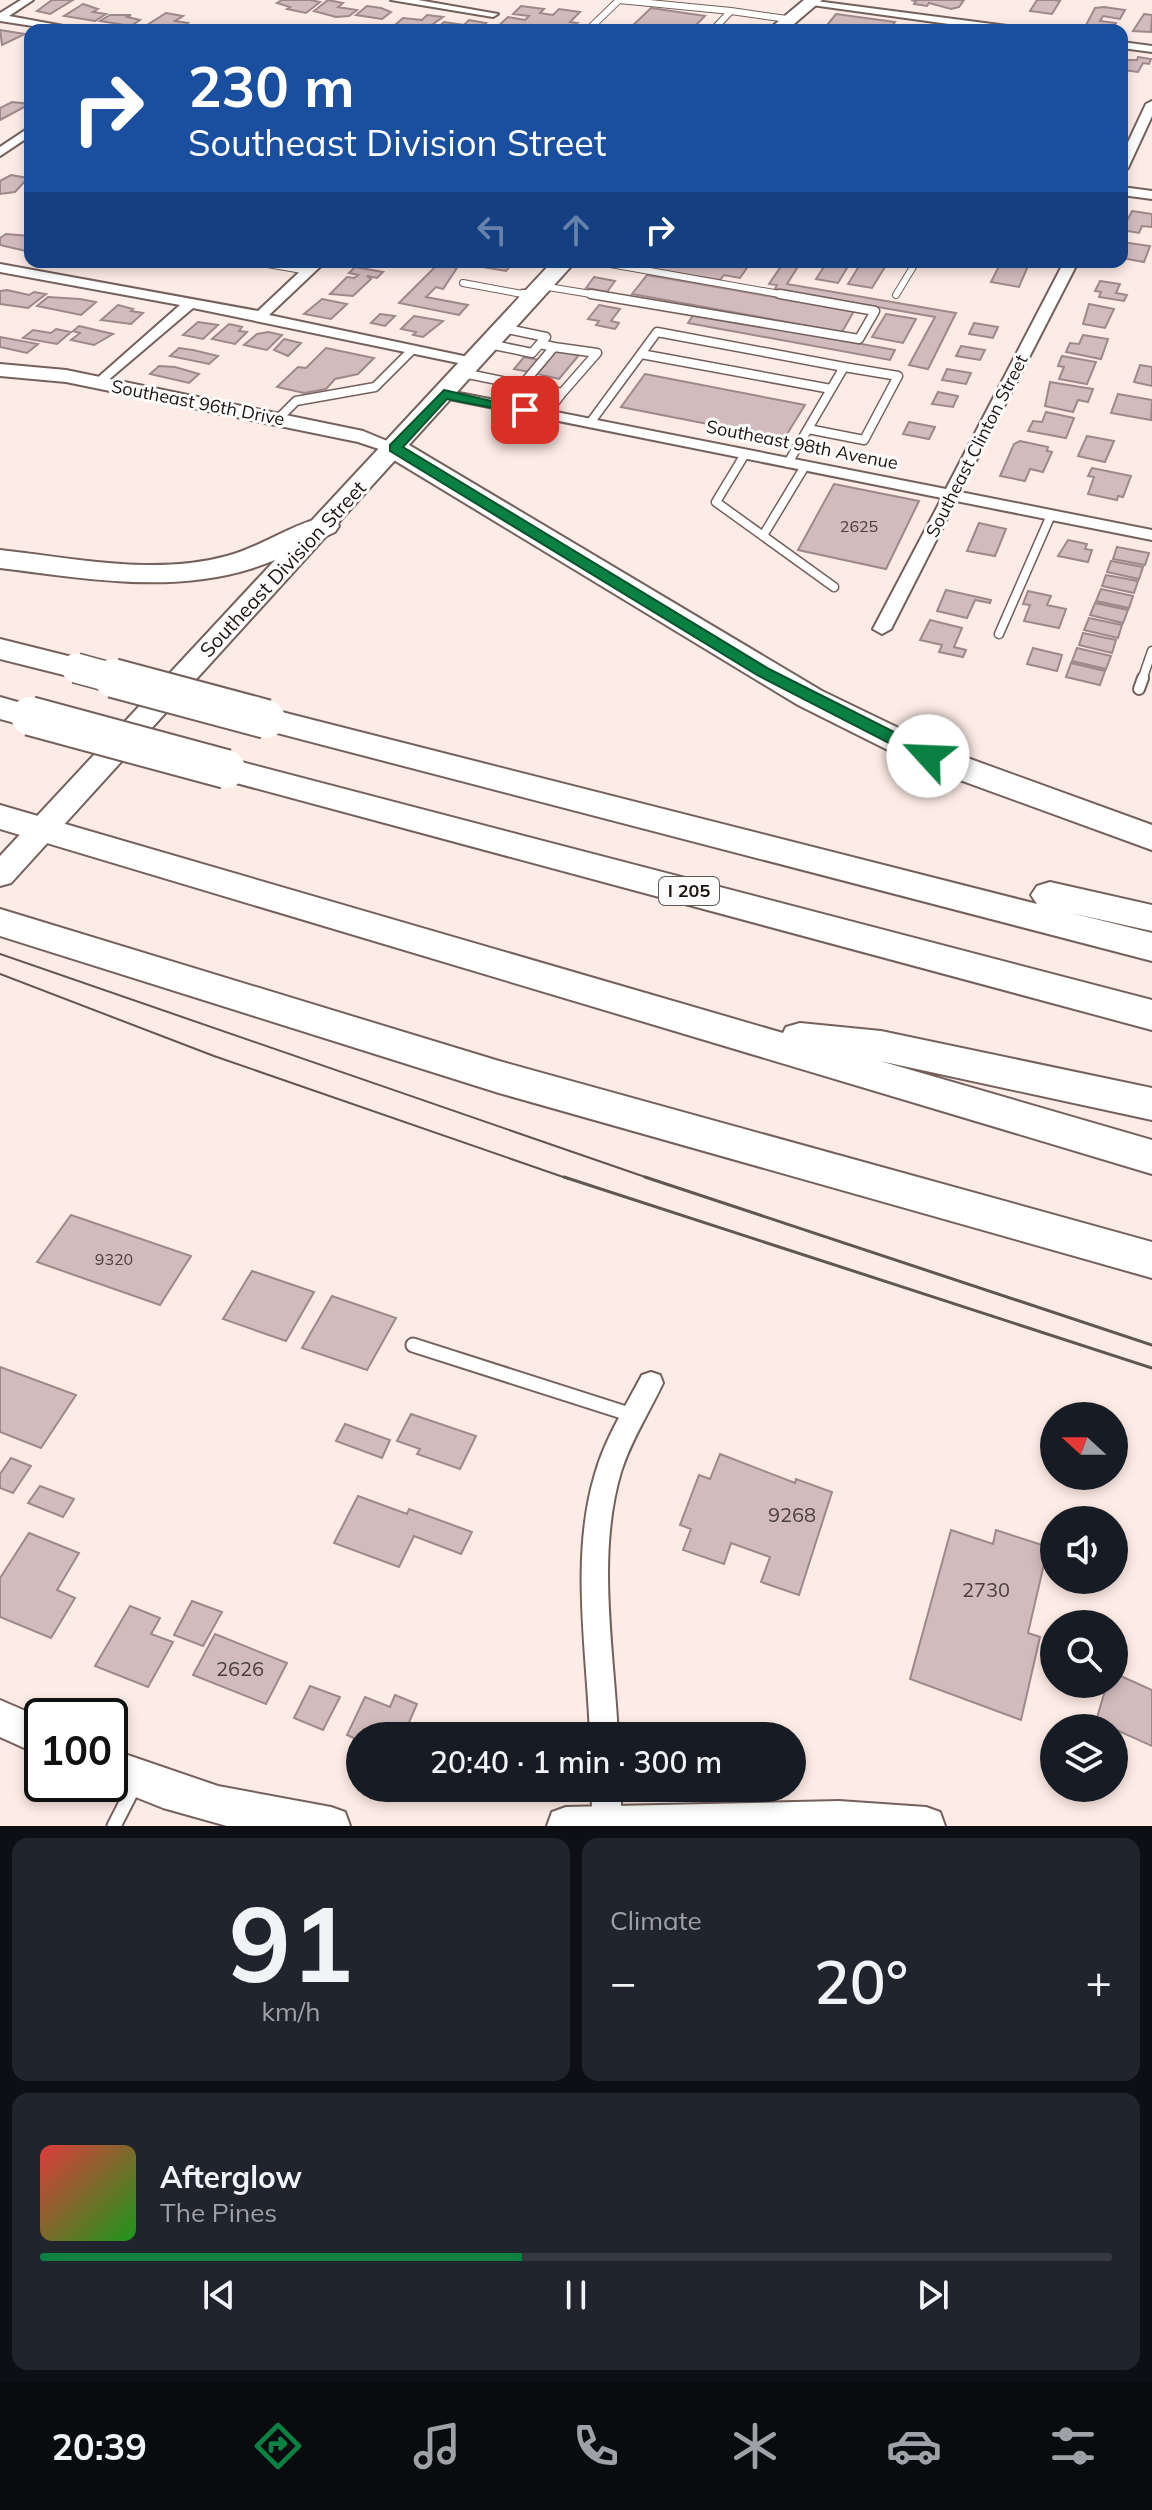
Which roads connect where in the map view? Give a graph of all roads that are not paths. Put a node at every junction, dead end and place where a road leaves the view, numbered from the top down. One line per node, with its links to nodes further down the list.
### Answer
1 (28, 0): 7 (street)
2 (402, 0): 6 (street)
3 (792, 0): 11 (main road)
4 (810, 1): 11 (main road); 12 (street)
5 (731, 11): 9 (lane); 10 (lane); 11 (lane)
6 (493, 14)
7 (0, 17): 8 (street)
8 (43, 24)
9 (594, 24)
10 (719, 24)
11 (782, 24)
12 (973, 24)
13 (1128, 46): 14 (street)
14 (1152, 49)
15 (1152, 104): 18 (street)
16 (24, 135): 17 (street)
17 (0, 152)
18 (1128, 155)
19 (1128, 192): 20 (street)
20 (1152, 195)
21 (0, 268): 28 (street)
22 (54, 268): 28 (street)
23 (312, 268): 33 (street)
24 (559, 268): 30 (main road, Southeast Division Street)
25 (633, 268): 30 (lane)
26 (912, 268): 31 (lane)
27 (1068, 268): 56 (street, Southeast Clinton Street)
28 (44, 276): 32 (street)
29 (463, 283): 30 (lane)
30 (538, 291): 34 (main road, Southeast Division Street)
31 (896, 295)
32 (190, 303): 33 (street); 42 (street)
33 (261, 316): 37 (street)
34 (496, 336): 35 (lane); 35 (lane); 40 (main road, Southeast Division Street)
35 (540, 344): 36 (lane)
36 (554, 347): 43 (lane); 45 (lane)
37 (412, 350): 40 (street); 49 (lane)
38 (641, 354): 39 (lane); 44 (lane); 50 (lane)
39 (844, 367): 44 (lane); 51 (lane)
40 (468, 368): 43 (lane); 46 (main road, Southeast Division Street)
41 (0, 370): 42 (street, Southeast 96th Drive)
42 (100, 383): 49 (street, Southeast 96th Drive)
43 (522, 385): 45 (lane); 47 (lane)
44 (831, 389): 51 (lane)
45 (562, 393): 48 (lane)
46 (444, 394): 47 (street, Southeast 98th Avenue); 52 (main road, Southeast Division Street)
47 (504, 406): 48 (street, Southeast 98th Avenue)
48 (546, 414): 50 (street, Southeast 98th Avenue)
49 (278, 419): 52 (street, Southeast 96th Drive)
50 (590, 423): 53 (street, Southeast 98th Avenue)
51 (808, 429): 54 (lane)
52 (394, 448): 58 (main road, Southeast Division Street); 72 (highway)
53 (745, 454): 54 (street, Southeast 98th Avenue); 59 (lane)
54 (788, 463): 55 (street, Southeast 98th Avenue)
55 (805, 466): 56 (street, Southeast 98th Avenue); 59 (lane)
56 (952, 495): 57 (street, Southeast 98th Avenue); 63 (street, Southeast Clinton Street)
57 (1051, 515): 60 (street, Southeast 98th Avenue); 64 (lane)
58 (324, 526): 61 (highway); 71 (main road, Southeast Division Street)
59 (764, 534): 62 (lane)
60 (1152, 535)
61 (0, 559)
62 (834, 587)
63 (882, 629)
64 (999, 634)
65 (0, 649): 69 (highway, bridge)
66 (1152, 651): 67 (lane)
67 (1139, 689)
68 (15, 712): 77 (highway, I 205, bridge)
69 (644, 815): 74 (highway); 76 (highway)
70 (0, 817): 71 (highway)
71 (41, 831): 73 (main road, Southeast Division Street); 78 (highway)
72 (1152, 838)
73 (0, 875)
74 (1152, 918)
75 (0, 922): 81 (highway)
76 (1152, 947)
77 (1152, 1015)
78 (706, 1027): 79 (highway); 80 (highway)
79 (1152, 1104)
80 (1152, 1157)
81 (1152, 1260)
82 (413, 1345): 84 (lane)
83 (651, 1383): 84 (street)
84 (634, 1415): 86 (street)
85 (0, 1718): 87 (street)
86 (604, 1722)
87 (24, 1729)
88 (128, 1775): 94 (street)
89 (119, 1802): 93 (lane)
90 (606, 1802): 92 (street)
91 (839, 1823): 92 (street); 96 (street)
92 (607, 1825): 95 (street)
93 (114, 1826)
94 (331, 1826)
95 (566, 1826)
96 (926, 1826)

